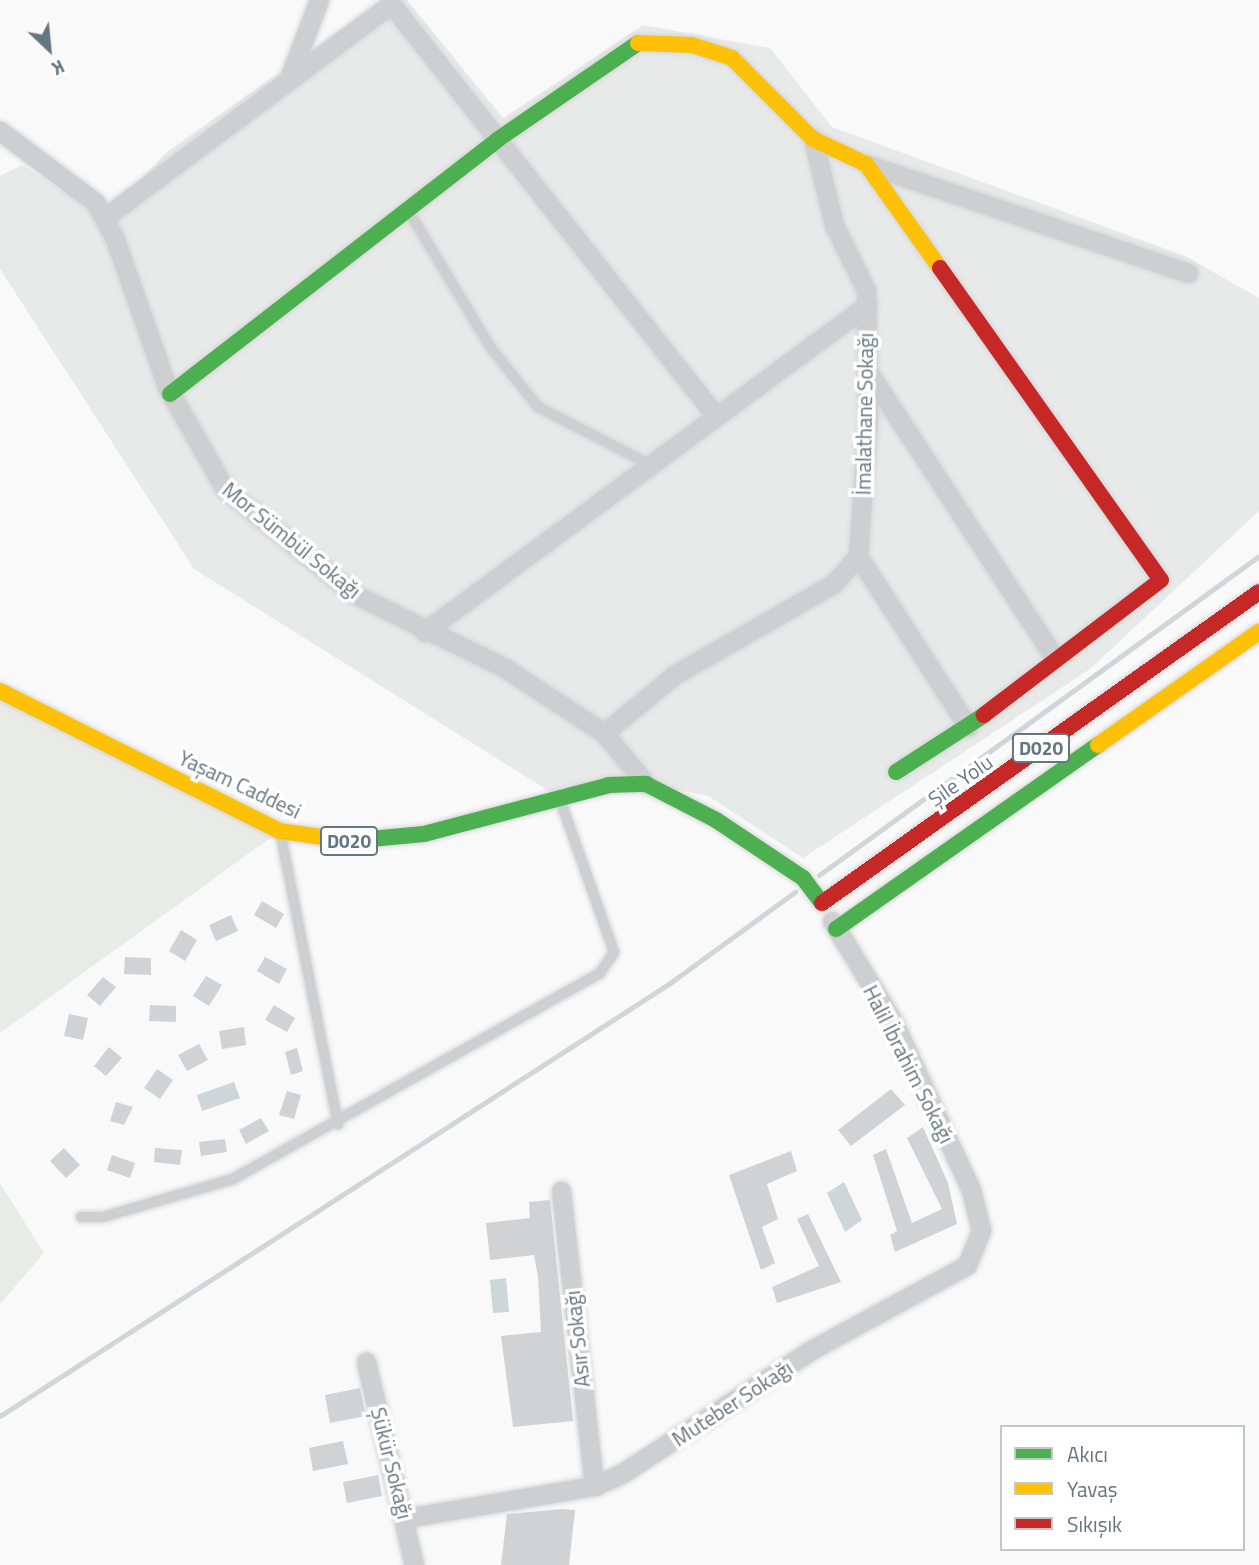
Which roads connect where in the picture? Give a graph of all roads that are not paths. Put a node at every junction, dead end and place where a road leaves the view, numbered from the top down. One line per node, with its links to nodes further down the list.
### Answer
1 (319, 0): 2 (street)
2 (288, 82): 5 (street); 8 (street)
3 (0, 131): 8 (street, Mor Sümbül Sokağı)
4 (813, 139): 5 (main road); 6 (main road); 10 (street, İmalathane Sokağı)
5 (497, 140): 7 (main road); 13 (street)
6 (866, 164): 9 (street); 19 (main road)
7 (407, 209): 12 (main road); 14 (lane)
8 (104, 218): 12 (street, Mor Sümbül Sokağı)
9 (1188, 273)
10 (867, 305): 11 (street, İmalathane Sokağı); 13 (street)
11 (864, 366): 15 (street, İmalathane Sokağı); 19 (street)
12 (170, 394): 17 (street, Mor Sümbül Sokağı)
13 (715, 415): 14 (street)
14 (649, 464): 17 (street)
15 (858, 556): 21 (street); 22 (street)
16 (1259, 593): 27 (main road, Şile Yolu / D020)
17 (424, 632): 22 (street, Mor Sümbül Sokağı)
18 (1259, 632): 28 (main road, D020)
19 (1055, 660): 21 (main road)
20 (0, 691): 26 (main road, Yaşam Caddesi / D020)
21 (968, 727): 23 (main road)
22 (604, 733): 24 (street, Mor Sümbül Sokağı)
23 (896, 772)
24 (646, 784): 25 (main road, Yaşam Caddesi / D020); 27 (main road, Yaşam Caddesi / D020)
25 (560, 799): 26 (main road, Yaşam Caddesi / D020); 29 (lane)
26 (280, 831): 29 (lane)
27 (822, 904): 28 (street, Halil İbrahim Sokağı)
28 (836, 929): 30 (street, Halil İbrahim Sokağı)
29 (338, 1124): 32 (lane)
30 (971, 1190): 34 (street, Muteber Sokağı)
31 (561, 1191): 34 (street, Asır Sokağı)
32 (81, 1217)
33 (366, 1362): 35 (street, Şükür Sokağı)
34 (594, 1486): 35 (street, Muteber Sokağı)
35 (406, 1518): 36 (street, Şükür Sokağı)
36 (414, 1565)

